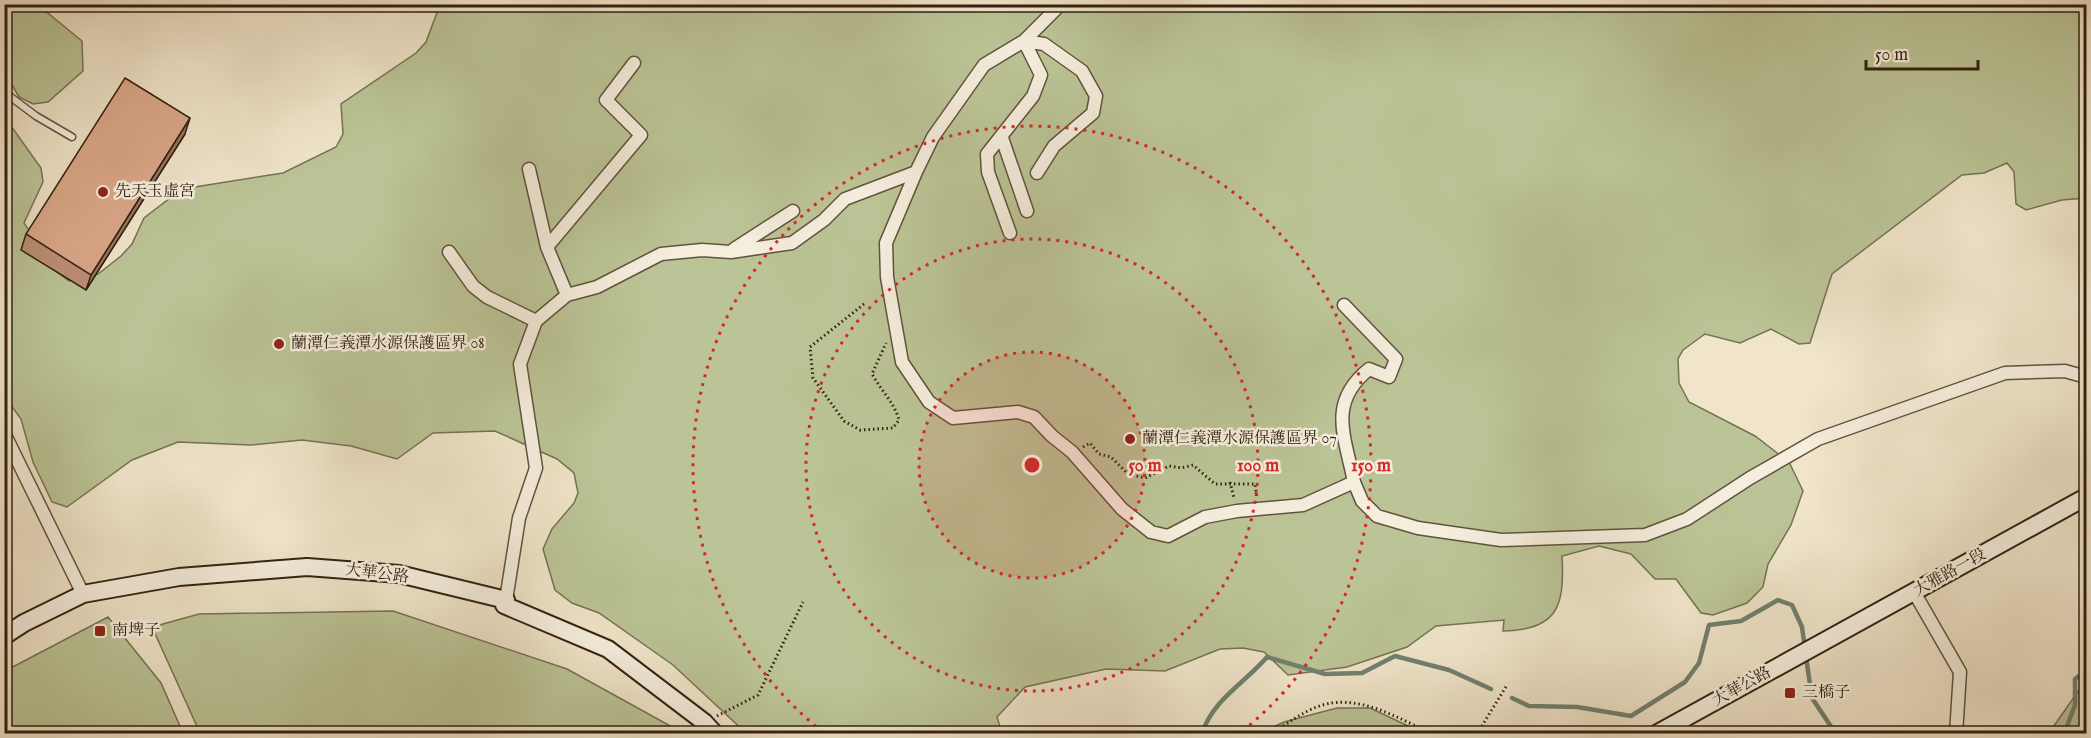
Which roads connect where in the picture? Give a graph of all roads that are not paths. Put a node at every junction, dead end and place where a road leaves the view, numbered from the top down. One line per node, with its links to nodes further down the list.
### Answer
1 (1061, 4): 2 (street)
2 (1024, 41): 6 (street); 8 (street); 9 (street)
3 (634, 63): 13 (street)
4 (4, 92): 5 (lane)
5 (72, 137)
6 (1002, 138): 10 (street); 12 (street)
7 (529, 170): 13 (street)
8 (916, 172): 15 (street); 21 (street)
9 (1037, 173)
10 (1028, 211)
11 (793, 212): 15 (street)
12 (1010, 233)
13 (547, 247): 16 (street)
14 (449, 252): 18 (street)
15 (730, 252): 16 (street)
16 (567, 296): 18 (street)
17 (1344, 305): 21 (street)
18 (536, 321): 25 (street)
19 (2086, 377): 21 (street)
20 (4, 433): 24 (street)
21 (1354, 482)
22 (2086, 497): 23 (main road, 大雅路一段)
23 (1914, 592): 27 (main road, 大雅路一段); 30 (street)
24 (83, 594): 25 (main road, 大華公路); 26 (main road, 大華公路)
25 (506, 600): 28 (main road, 大華公路)
26 (4, 636)
27 (1796, 657): 29 (main road, 大華公路)
28 (710, 728)
29 (1656, 734)
30 (1956, 734)

